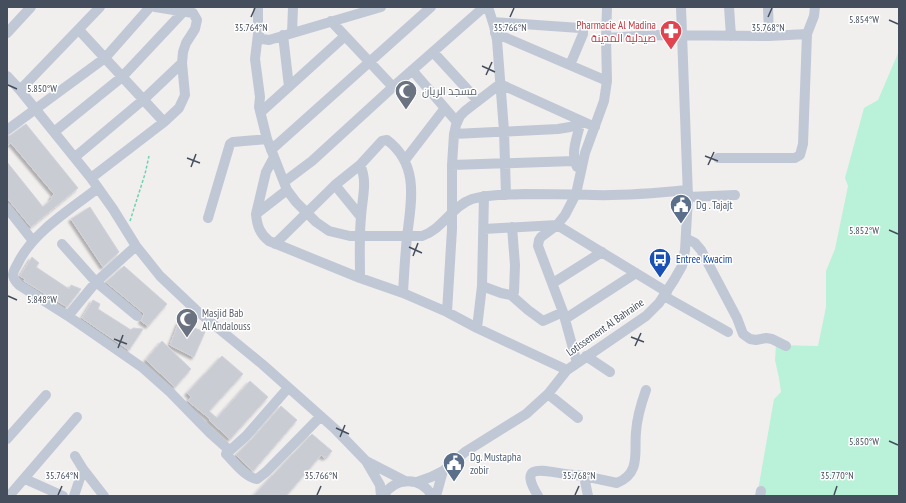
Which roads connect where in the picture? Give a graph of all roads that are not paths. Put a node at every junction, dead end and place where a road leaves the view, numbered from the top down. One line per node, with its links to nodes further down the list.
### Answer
1 (31, 7): 20 (street)
2 (100, 7): 19 (street)
3 (150, 7): 31 (street)
4 (156, 7): 16 (street)
5 (258, 7): 22 (street)
6 (293, 7): 23 (street)
7 (381, 7): 17 (street)
8 (431, 7): 32 (street)
9 (484, 7): 30 (street)
10 (488, 7): 18 (street)
11 (607, 7): 29 (street)
12 (681, 7): 25 (street, Lotissement Al Bahraine)
13 (729, 7): 27 (street)
14 (768, 7): 28 (street)
15 (815, 7): 24 (street)
16 (184, 11): 33 (street); 37 (street)
17 (331, 21): 23 (street); 26 (street)
18 (493, 22): 21 (street); 34 (street)
19 (79, 30): 31 (street); 42 (street)
20 (7, 33)
21 (495, 33): 34 (street); 39 (street)
22 (258, 34): 23 (street); 47 (street)
23 (288, 34): 40 (street)
24 (807, 34): 28 (street); 59 (street)
25 (682, 35): 27 (street); 29 (street); 70 (street, Lotissement Al Bahraine)
26 (345, 36): 32 (street); 40 (street)
27 (731, 36): 28 (street)
28 (769, 36)
29 (606, 38): 38 (street)
30 (433, 52): 35 (street); 44 (street)
31 (105, 58): 37 (street); 46 (street)
32 (370, 62): 41 (street); 57 (street)
33 (182, 63): 43 (street); 48 (street)
34 (570, 65): 38 (street)
35 (412, 70): 41 (street); 45 (street)
36 (7, 76): 42 (street)
37 (122, 77): 43 (street); 54 (street)
38 (607, 81): 51 (street)
39 (500, 84): 44 (street); 50 (street); 53 (street)
40 (289, 87): 47 (street)
41 (393, 87): 68 (street)
42 (20, 90): 46 (street)
43 (143, 100): 48 (street); 58 (street)
44 (478, 101): 49 (street)
45 (445, 108): 49 (street); 60 (street)
46 (36, 109): 52 (street); 54 (street)
47 (261, 112): 56 (street)
48 (164, 122): 66 (street)
49 (457, 122): 55 (street)
50 (582, 124): 51 (street); 53 (street); 61 (street)
51 (594, 127): 65 (street)
52 (7, 130)
53 (504, 131): 55 (street); 62 (street)
54 (54, 132): 58 (street)
55 (454, 134): 64 (street)
56 (267, 139): 57 (street); 80 (street)
57 (272, 154): 68 (street); 77 (street)
58 (74, 157): 66 (street)
59 (718, 158)
60 (405, 160): 63 (street); 85 (street)
61 (574, 161): 62 (street); 65 (street)
62 (506, 162): 64 (street); 72 (street)
63 (360, 165): 67 (street); 79 (street)
64 (452, 165): 78 (street)
65 (581, 171): 71 (street)
66 (91, 178): 69 (street)
67 (335, 185): 76 (street); 79 (street)
68 (286, 186): 76 (street); 77 (street)
69 (98, 188): 87 (street); 90 (street)
70 (688, 193): 71 (street); 73 (street); 86 (street, Lotissement Al Bahraine)
71 (576, 194): 72 (street); 81 (street)
72 (506, 195): 74 (street)
73 (735, 195)
74 (484, 196): 78 (street); 83 (street)
75 (7, 208): 87 (street)
76 (307, 212): 84 (street); 89 (street)
77 (256, 214): 89 (street)
78 (452, 214): 85 (street); 100 (street)
79 (361, 217): 84 (street)
80 (208, 218)
81 (557, 225): 82 (street); 91 (street); 95 (street)
82 (512, 227): 83 (street); 99 (street)
83 (484, 229): 96 (street)
84 (361, 236): 85 (street); 93 (street)
85 (407, 237): 97 (street)
86 (687, 239): 98 (street, Lotissement Al Bahraine); 106 (street)
87 (33, 241): 102 (street)
88 (62, 244): 94 (street)
89 (276, 244): 93 (street)
90 (136, 246): 94 (street); 111 (street)
91 (602, 252): 92 (street); 95 (street)
92 (636, 273): 98 (street); 101 (street)
93 (360, 278): 97 (street)
94 (96, 282): 102 (street); 103 (street)
95 (552, 283): 101 (street)
96 (482, 286): 99 (street); 104 (street)
97 (403, 293): 100 (street)
98 (665, 294): 105 (street); 107 (street, Lotissement Al Bahraine)
99 (511, 295): 101 (street)
100 (447, 312): 104 (street)
101 (564, 315): 108 (street)
102 (68, 316): 119 (street)
103 (137, 316)
104 (477, 328): 109 (street)
105 (728, 332)
106 (786, 346)
107 (586, 356): 108 (street, Lotissement Al Bahraine); 110 (street)
108 (577, 362): 109 (street, Lotissement Al Bahraine)
109 (566, 370): 113 (street, Lotissement Al Bahraine)
110 (610, 372)
111 (288, 388): 115 (street); 119 (street)
112 (646, 390): 124 (street)
113 (548, 394): 117 (street); 123 (street, Lotissement Al Bahraine)
114 (46, 395): 118 (street)
115 (320, 417): 119 (street); 121 (street)
116 (77, 418): 125 (street)
117 (578, 418)
118 (7, 439)
119 (226, 454)
120 (75, 456): 122 (street)
121 (366, 461): 126 (street); 132 (street)
122 (83, 469): 130 (street); 131 (street)
123 (443, 471): 127 (street, Lotissement Al Bahraine); 134 (street)
124 (584, 476): 135 (street); 136 (street)
125 (25, 479): 128 (street); 129 (street)
126 (405, 481): 127 (street); 132 (street)
127 (417, 482): 133 (street)
128 (9, 496)
129 (64, 496)
130 (74, 496)
131 (104, 496)
132 (382, 496)
133 (432, 496)
134 (436, 496)
135 (538, 496)
136 (588, 496)

